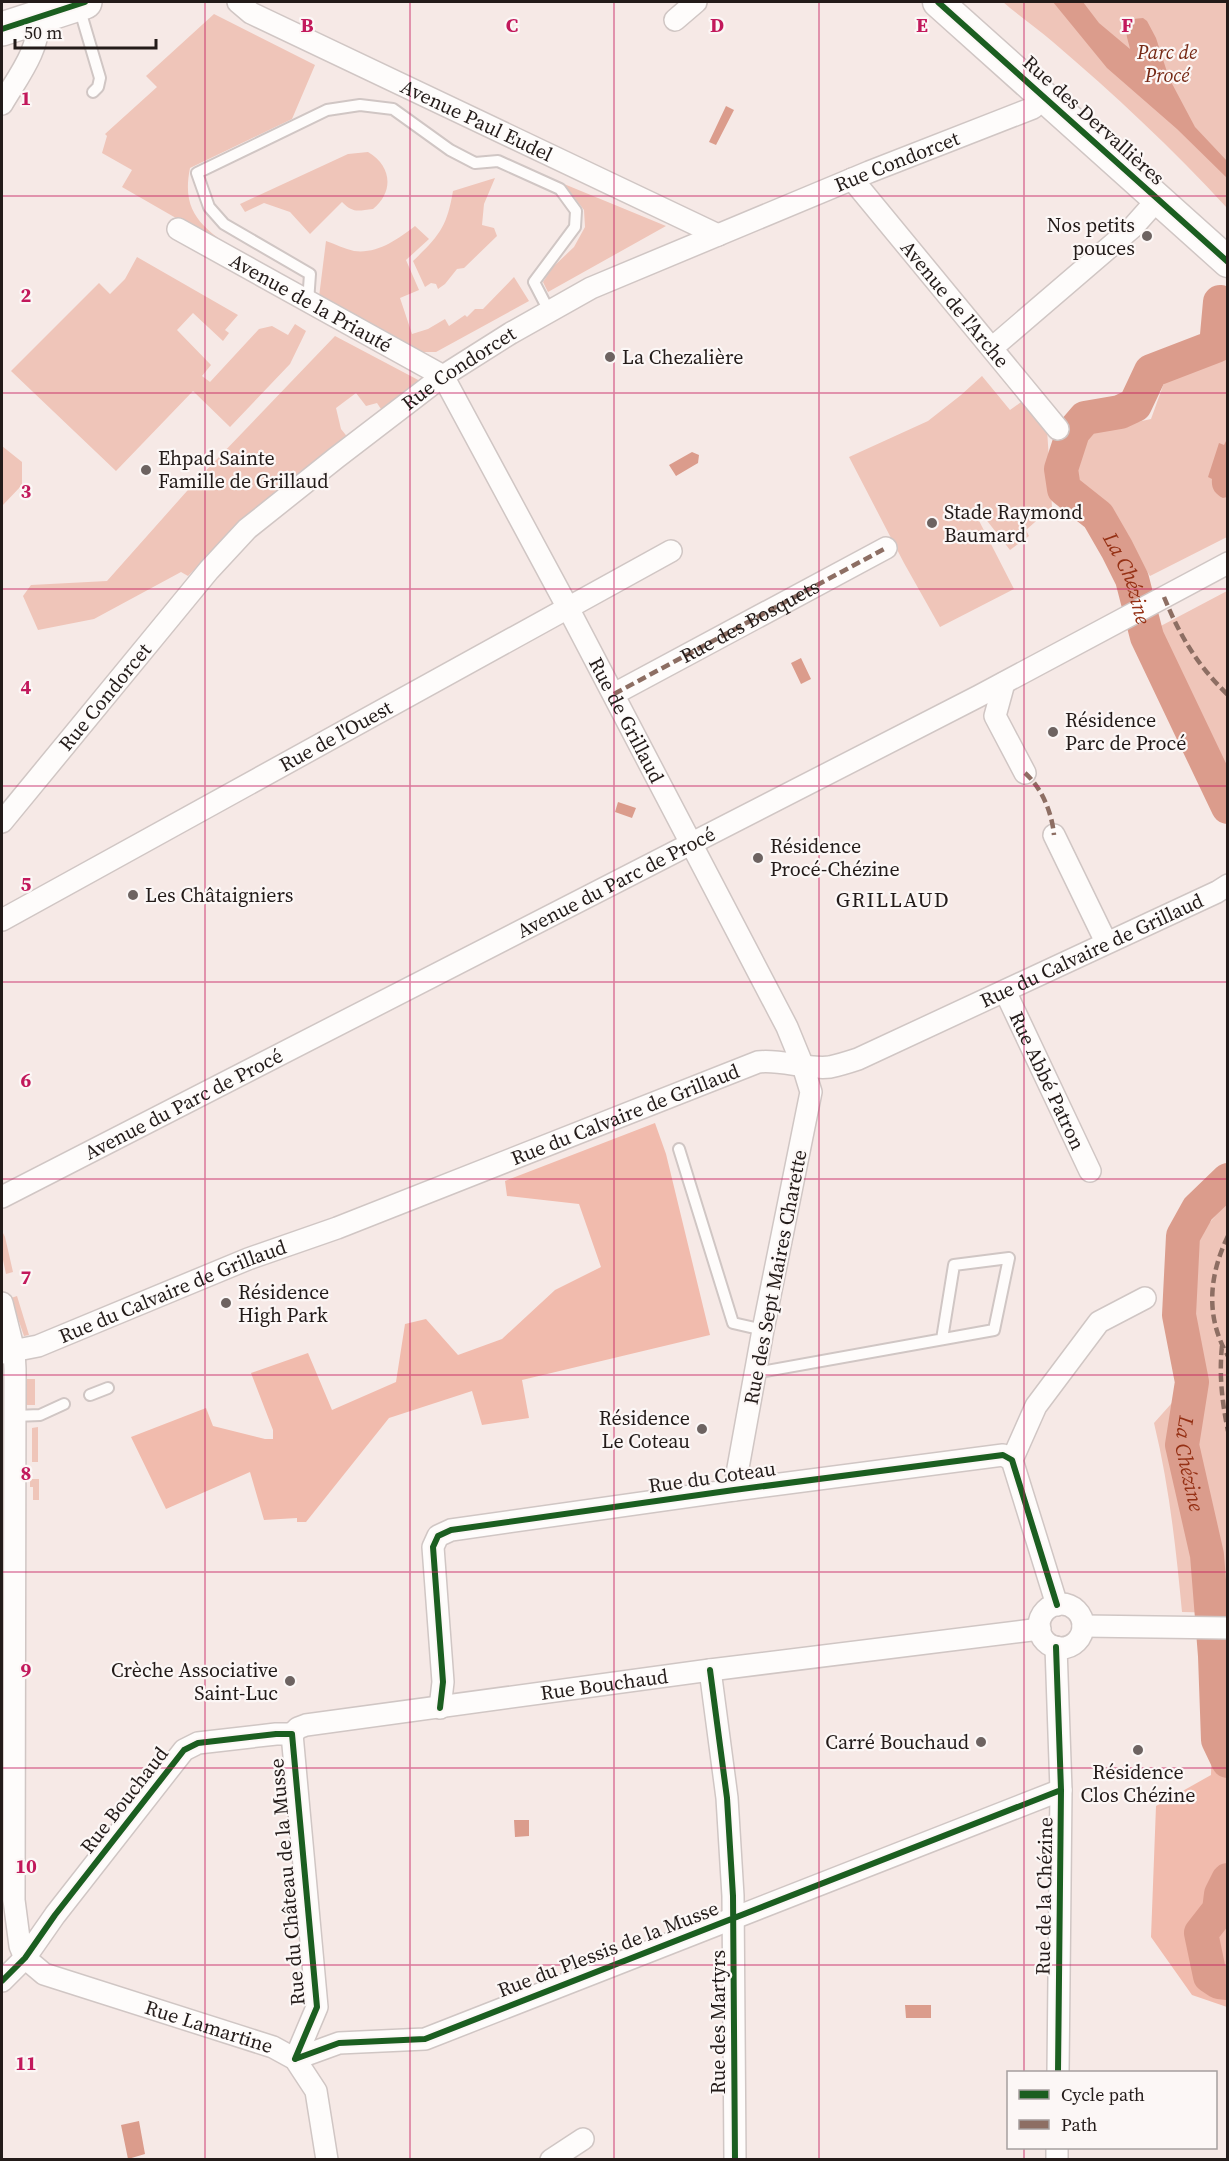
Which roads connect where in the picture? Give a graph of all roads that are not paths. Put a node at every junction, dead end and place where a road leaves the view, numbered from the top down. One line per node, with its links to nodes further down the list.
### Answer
1 (238, 2): 14 (street, Avenue Paul Eudel)
2 (696, 2): 6 (street)
3 (938, 2): 9 (main road, Rue des Dervallières)
4 (81, 3): 5 (main road); 8 (lane)
5 (38, 17): 7 (main road); 10 (street)
6 (675, 20)
7 (2, 29)
8 (93, 92)
9 (1042, 95): 11 (street, Rue Condorcet); 12 (main road, Rue des Dervallières)
10 (2, 104)
11 (852, 179): 14 (street, Rue Condorcet); 18 (street, Avenue de l'Arche)
12 (1156, 200): 15 (main road, Rue des Dervallières); 18 (street)
13 (178, 229): 16 (street, Avenue de la Priauté)
14 (718, 235): 17 (street, Rue Condorcet)
15 (1227, 262)
16 (308, 302): 17 (lane); 19 (street, Avenue de la Priauté)
17 (549, 311): 19 (street, Rue Condorcet)
18 (992, 348): 20 (street, Avenue de l'Arche)
19 (443, 376): 24 (street, Rue de Grillaud); 29 (street, Rue Condorcet)
20 (1059, 429)
21 (886, 548): 26 (street, Rue des Bosquets)
22 (671, 551): 24 (street, Rue de l'Ouest)
23 (1227, 563): 25 (street, Avenue du Parc de Procé)
24 (568, 608): 26 (street, Rue de Grillaud); 33 (street, Rue de l'Ouest)
25 (1004, 683): 27 (street, Avenue du Parc de Procé); 28 (street)
26 (614, 694): 31 (street, Rue de Grillaud)
27 (979, 696): 28 (lane); 31 (street, Avenue du Parc de Procé)
28 (1023, 777)
29 (3, 817)
30 (1054, 836): 34 (street)
31 (691, 843): 36 (street, Rue de Grillaud); 39 (street, Avenue du Parc de Procé)
32 (1227, 885): 34 (street, Rue du Calvaire de Grillaud)
33 (2, 920)
34 (1106, 942): 35 (street, Rue du Calvaire de Grillaud)
35 (1005, 991): 36 (street, Rue du Calvaire de Grillaud); 38 (street, Rue Abbé Patron)
36 (804, 1066): 42 (street, Rue des Sept Maires Charette); 44 (street, Rue du Calvaire de Grillaud)
37 (680, 1149): 42 (lane)
38 (1090, 1171)
39 (2, 1197)
40 (1145, 1298): 50 (street)
41 (2, 1303): 44 (street)
42 (763, 1330): 45 (street, Rue des Sept Maires Charette)
43 (942, 1339): 43 (lane); 45 (lane)
44 (8, 1352): 49 (street)
45 (755, 1373): 51 (street, Rue des Sept Maires Charette)
46 (108, 1388): 47 (lane)
47 (90, 1395)
48 (64, 1404): 49 (lane)
49 (15, 1416): 52 (street)
50 (1012, 1460): 51 (street, Rue du Coteau); 53 (street)
51 (734, 1490): 59 (street, Rue du Coteau)
52 (9, 1497): 63 (street)
53 (1057, 1605): 54 (street); 56 (street)
54 (1083, 1626): 55 (street); 57 (street)
55 (1227, 1628)
56 (1040, 1629): 57 (street); 58 (street, Rue Bouchaud)
57 (1056, 1647): 61 (street, Rue de la Chézine)
58 (710, 1670): 59 (street, Rue Bouchaud); 62 (street, Rue des Martyrs)
59 (440, 1708): 60 (street, Rue Bouchaud)
60 (292, 1734): 63 (street, Rue Bouchaud); 65 (street, Rue du Château de la Musse)
61 (1062, 1790): 62 (street, Rue du Plessis de la Musse); 66 (street, Rue de la Chézine)
62 (734, 1918): 65 (street, Rue du Plessis de la Musse); 70 (street, Rue des Martyrs)
63 (25, 1958): 64 (street, Rue Bouchaud); 65 (street, Rue Lamartine)
64 (2, 1981)
65 (295, 2059): 68 (street, Rue Lamartine)
66 (1058, 2071)
67 (583, 2139): 69 (street)
68 (327, 2160)
69 (551, 2160)
70 (735, 2160)

